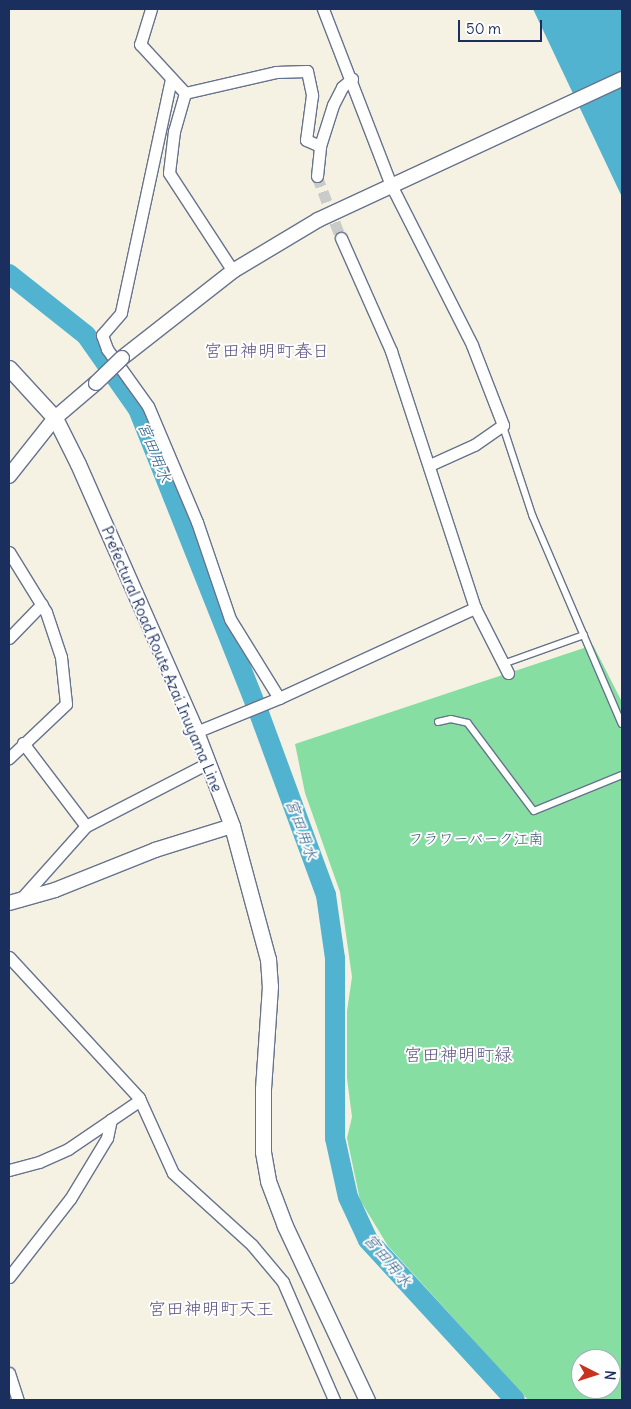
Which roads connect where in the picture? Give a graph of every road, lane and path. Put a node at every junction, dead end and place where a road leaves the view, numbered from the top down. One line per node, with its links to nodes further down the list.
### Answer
1 (151, 9): 3 (street)
2 (323, 9): 4 (street)
3 (171, 79): 6 (street); 23 (street)
4 (352, 79): 7 (street); 9 (street)
5 (622, 79): 9 (street)
6 (185, 93): 7 (street); 11 (street)
7 (320, 146): 8 (street)
8 (317, 176)
9 (391, 185): 11 (street); 14 (street)
10 (341, 238): 15 (street)
11 (232, 271): 13 (street, bridge)
12 (9, 368): 13 (main road, Prefectural Road Route Azai Inuyama Line)
13 (54, 418): 16 (street); 26 (main road, Prefectural Road Route Azai Inuyama Line)
14 (503, 425): 15 (street); 20 (lane)
15 (430, 466): 19 (street)
16 (9, 476)
17 (9, 552): 18 (street)
18 (42, 604): 21 (street); 27 (street)
19 (475, 608): 22 (street); 23 (street)
20 (584, 635): 22 (lane); 25 (lane)
21 (9, 638)
22 (506, 669)
23 (279, 698): 26 (street)
24 (438, 722): 30 (lane)
25 (622, 724)
26 (196, 732): 29 (main road, Prefectural Road Route Azai Inuyama Line)
27 (23, 743): 28 (street); 31 (street)
28 (9, 758)
29 (208, 762): 31 (street); 32 (main road, Prefectural Road Route Azai Inuyama Line)
30 (622, 775)
31 (86, 826): 33 (street)
32 (232, 826): 33 (street); 43 (main road, Prefectural Road Route Azai Inuyama Line)
33 (14, 902)
34 (9, 957): 35 (street)
35 (140, 1100): 36 (street); 42 (street)
36 (111, 1119): 37 (street); 38 (street)
37 (9, 1170)
38 (9, 1277)
39 (9, 1373): 40 (street)
40 (11, 1387): 41 (street)
41 (18, 1400)
42 (334, 1400)
43 (367, 1400)

